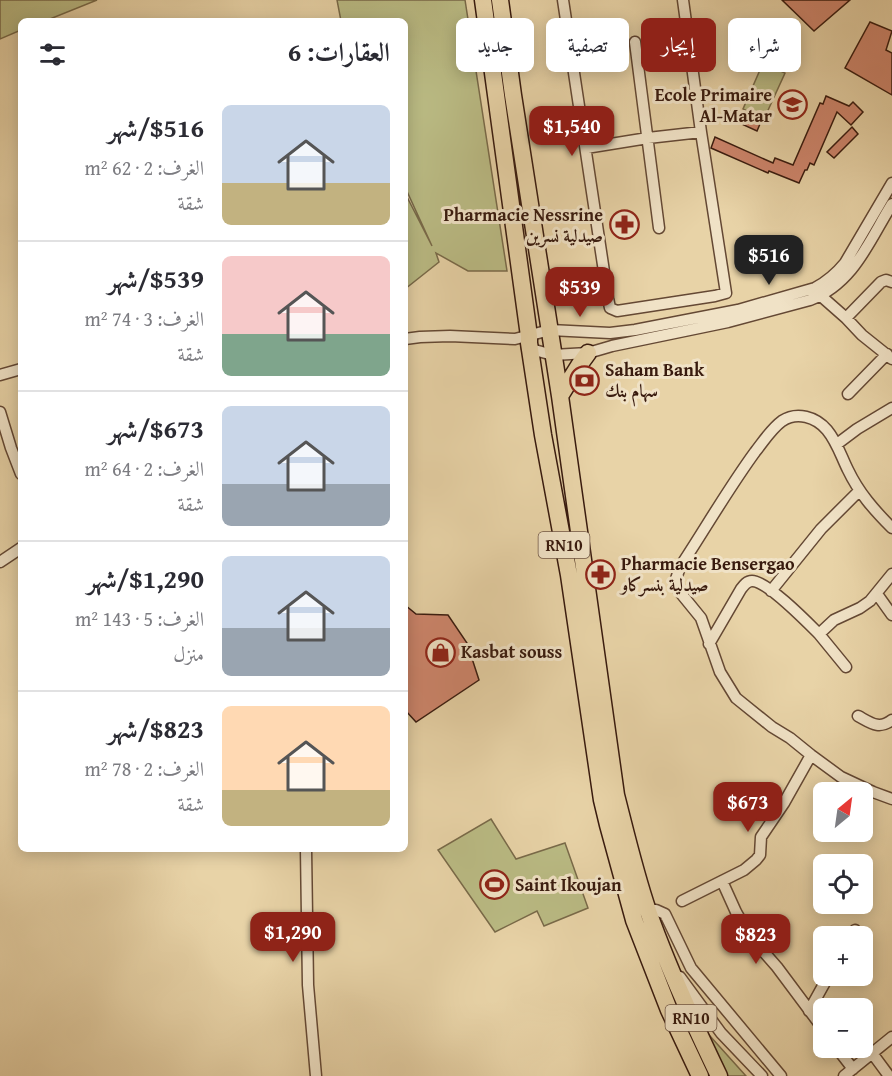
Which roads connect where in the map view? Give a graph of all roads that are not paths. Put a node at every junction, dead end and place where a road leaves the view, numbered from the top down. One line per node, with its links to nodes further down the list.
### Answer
1 (483, 0): 19 (main road, RN10)
2 (500, 0): 17 (main road, RN10)
3 (563, 0): 8 (street)
4 (683, 0): 6 (street)
5 (635, 42): 7 (street)
6 (701, 132): 7 (street); 13 (street)
7 (648, 138): 8 (street); 11 (street)
8 (586, 148): 13 (street)
9 (892, 183): 15 (street)
10 (892, 204): 14 (street)
11 (659, 228)
12 (892, 282): 16 (street)
13 (726, 293): 15 (street)
14 (820, 296): 16 (street); 20 (street)
15 (730, 312): 17 (street)
16 (846, 318): 22 (street)
17 (550, 330): 19 (street); 21 (main road, RN10)
18 (408, 339): 19 (street)
19 (525, 342): 21 (street); 61 (main road, RN10)
20 (588, 353): 21 (street); 26 (main road)
21 (553, 355): 26 (main road, RN10)
22 (890, 356): 25 (street)
23 (18, 370): 24 (street)
24 (0, 375)
25 (848, 393)
26 (560, 396): 49 (main road, RN10)
27 (892, 408): 29 (street)
28 (0, 412): 30 (street)
29 (837, 444): 31 (street); 40 (street)
30 (18, 466)
31 (859, 491): 32 (street); 36 (street)
32 (892, 528)
33 (18, 550): 34 (street)
34 (0, 562)
35 (892, 574): 37 (street)
36 (771, 591): 39 (street); 40 (street)
37 (877, 594): 38 (street); 39 (street)
38 (892, 615)
39 (819, 634): 41 (street)
40 (709, 644): 44 (street)
41 (846, 667)
42 (858, 716): 43 (street)
43 (892, 720)
44 (811, 755): 45 (street); 47 (street)
45 (892, 800)
46 (306, 852): 60 (street)
47 (722, 881): 48 (street); 52 (street)
48 (682, 901)
49 (648, 910): 50 (main road, RN10); 64 (street)
50 (666, 958): 62 (main road, RN10); 63 (street)
51 (823, 986): 52 (street)
52 (809, 1011): 53 (street)
53 (813, 1016)
54 (892, 1037): 55 (street)
55 (873, 1052)
56 (873, 1054): 65 (street)
57 (842, 1058): 59 (street)
58 (866, 1058): 59 (street)
59 (849, 1072)
60 (316, 1076)
61 (700, 1076)
62 (719, 1076)
63 (762, 1076)
64 (781, 1076)
65 (889, 1076)

